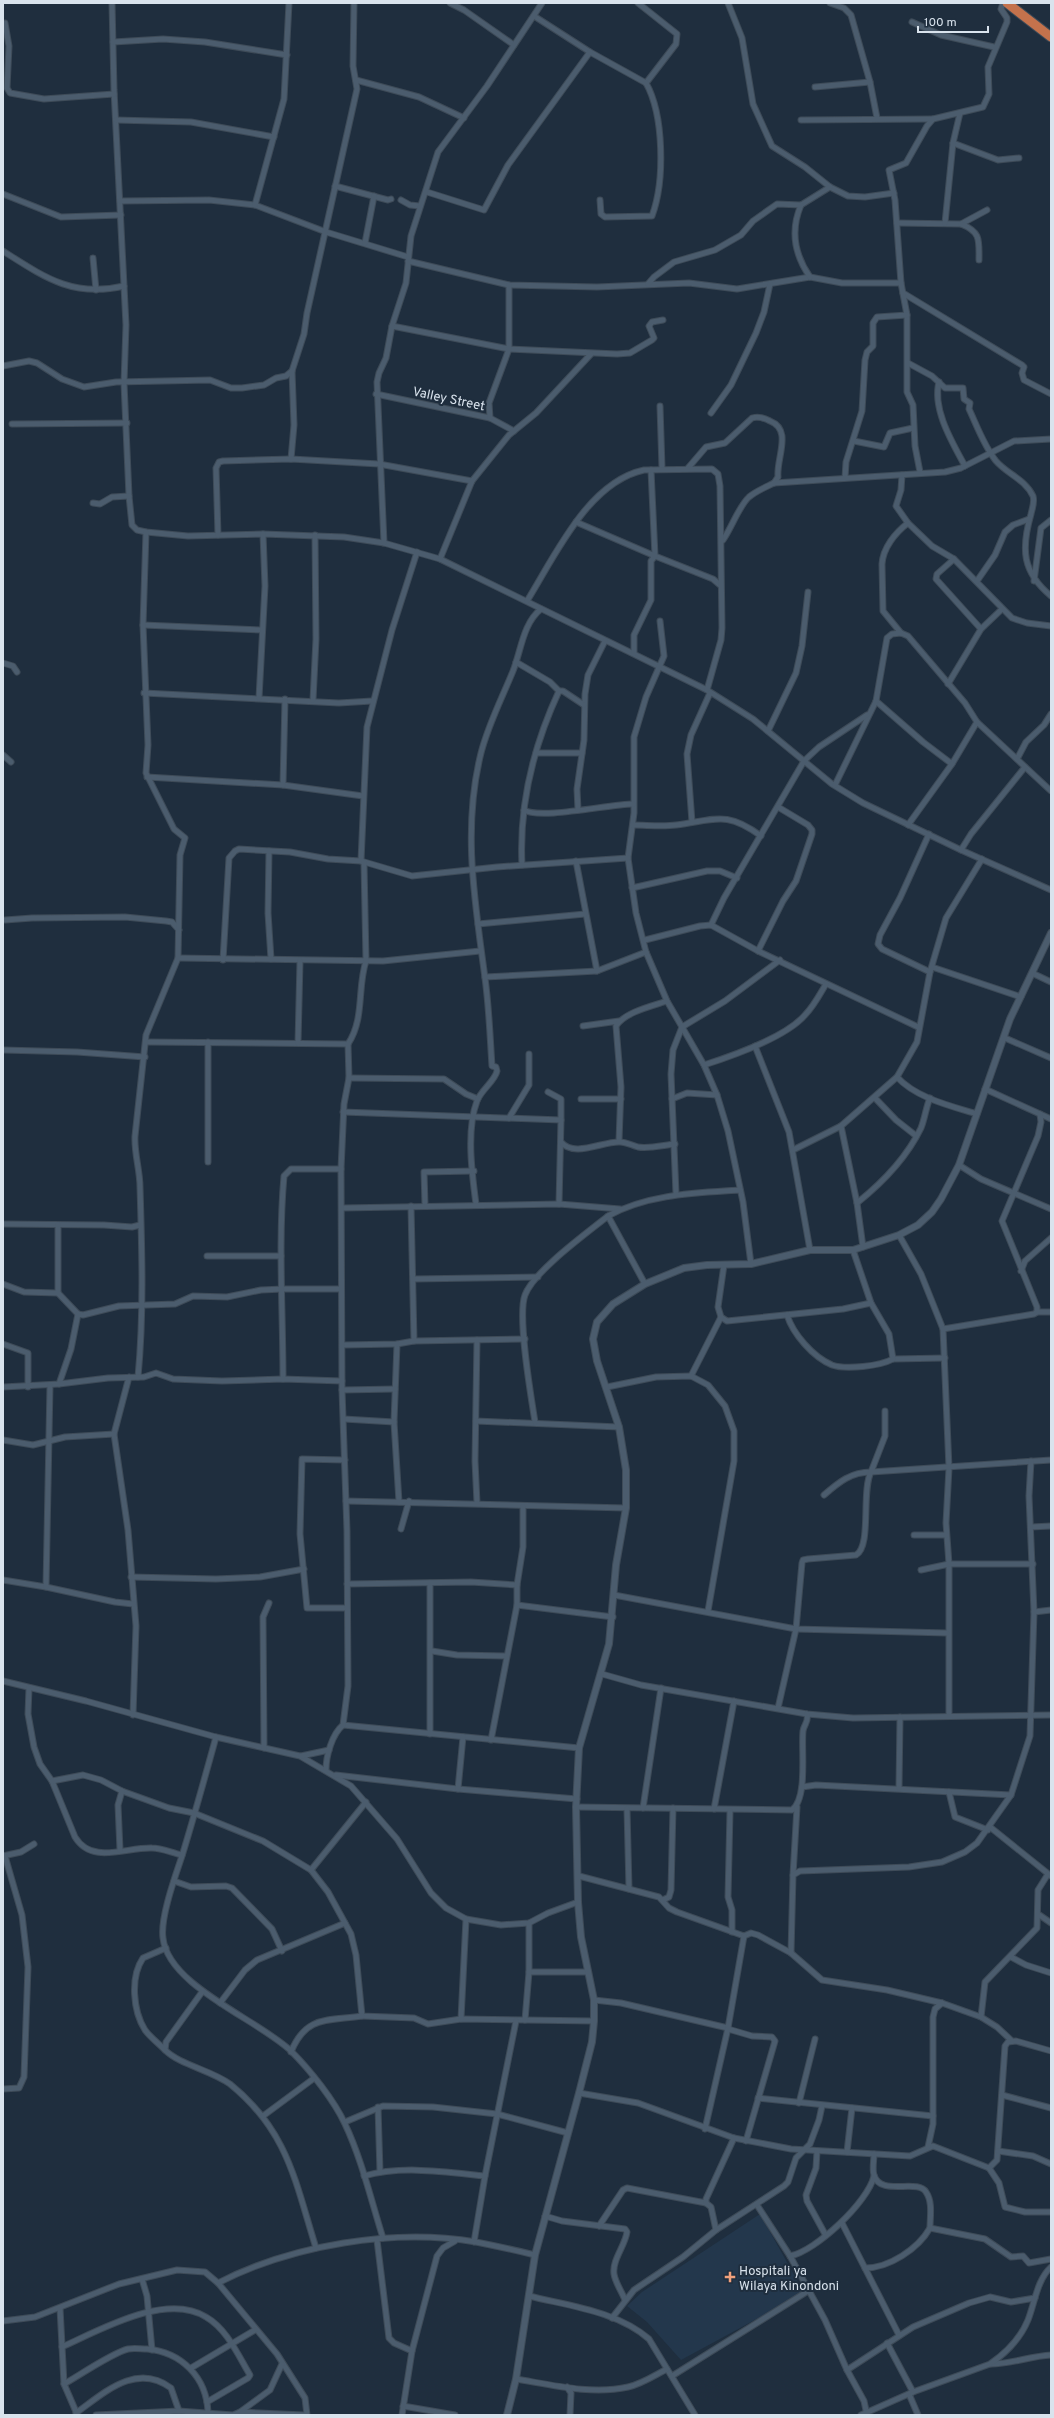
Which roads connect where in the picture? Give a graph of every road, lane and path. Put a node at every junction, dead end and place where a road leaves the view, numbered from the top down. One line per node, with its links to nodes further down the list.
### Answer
1 (112, 3): 15 (street)
2 (289, 3): 19 (street)
3 (354, 3): 20 (street)
4 (450, 3): 16 (street)
5 (542, 3): 11 (street)
6 (638, 3): 22 (street)
7 (728, 3): 35 (street)
8 (830, 3): 21 (street)
9 (1003, 3): 17 (street)
10 (1007, 3): 14 (highway)
11 (534, 16): 16 (street); 18 (street)
12 (912, 22): 17 (street)
13 (5, 23): 24 (street)
14 (1051, 37)
15 (113, 42): 19 (street); 24 (street)
16 (514, 45): 26 (street)
17 (994, 47): 25 (street)
18 (590, 52): 22 (street); 36 (street)
19 (287, 55): 31 (street)
20 (356, 80): 26 (street); 34 (street)
21 (870, 82): 23 (street); 27 (street)
22 (646, 83): 42 (street)
23 (815, 87)
24 (114, 94): 29 (street)
25 (960, 113): 28 (street); 32 (street)
26 (464, 118): 36 (street)
27 (877, 118): 28 (street); 30 (street)
28 (933, 118): 37 (street)
29 (116, 120): 31 (street); 43 (street)
30 (801, 120)
31 (274, 137): 44 (street)
32 (954, 143): 33 (street); 50 (street)
33 (1019, 158)
34 (335, 186): 39 (street); 52 (street)
35 (830, 187): 37 (street); 45 (street)
36 (427, 192): 46 (street)
37 (894, 193): 49 (street)
38 (3, 194): 48 (street)
39 (374, 196): 40 (street); 53 (street)
40 (391, 198)
41 (401, 200): 46 (street)
42 (600, 200)
43 (120, 201): 44 (street); 48 (street)
44 (255, 205): 52 (street)
45 (801, 205): 58 (street); 60 (street)
46 (420, 206): 56 (street)
47 (987, 210): 51 (street)
48 (121, 215): 63 (street)
49 (897, 223): 50 (street); 59 (street)
50 (945, 223): 51 (street)
51 (961, 224): 57 (street)
52 (326, 232): 53 (street); 73 (street)
53 (365, 243): 56 (street)
54 (3, 251): 64 (street)
55 (93, 258): 64 (street)
56 (408, 259): 62 (street); 68 (street)
57 (979, 260)
58 (810, 277): 59 (street); 61 (street)
59 (901, 283): 65 (street)
60 (648, 284): 61 (street); 62 (street)
61 (770, 284): 79 (street)
62 (509, 285): 69 (street)
63 (124, 286): 64 (street); 75 (street)
64 (96, 290)
65 (903, 293): 66 (street); 77 (street)
66 (907, 315): 71 (street); 86 (street)
67 (663, 320): 70 (street)
68 (392, 326): 69 (street); 76 (street)
69 (509, 349): 70 (street); 80 (street)
70 (591, 354): 84 (street)
71 (908, 363): 74 (street); 83 (street)
72 (3, 366): 75 (street)
73 (292, 371): 75 (street); 88 (street)
74 (939, 382): 87 (street); 90 (street)
75 (124, 383): 81 (street)
76 (376, 394): 80 (street, Valley Street); 89 (street)
77 (1051, 394)
78 (660, 406): 91 (street)
79 (711, 413)
80 (490, 418): 84 (street, Valley Street)
81 (127, 423): 82 (street); 99 (street)
82 (12, 424)
83 (913, 428): 86 (street); 94 (street)
84 (514, 431): 97 (street)
85 (1051, 439): 87 (street)
86 (854, 441): 96 (street)
87 (990, 453): 90 (street); 101 (street)
88 (291, 459): 89 (street); 107 (street)
89 (379, 464): 97 (street); 110 (street)
90 (965, 466): 94 (street)
91 (662, 468): 92 (street); 93 (street)
92 (688, 468): 98 (street); 109 (street)
93 (651, 470): 103 (street); 112 (street)
94 (920, 472): 95 (street)
95 (902, 475): 96 (street); 104 (street)
96 (846, 478): 98 (street)
97 (472, 481): 114 (street)
98 (774, 483): 109 (street)
99 (128, 496): 100 (street); 105 (street)
100 (93, 503)
101 (1029, 520): 115 (street); 116 (street)
102 (1051, 520): 116 (street)
103 (576, 522): 112 (street); 120 (street)
104 (908, 523): 113 (street); 128 (street)
105 (146, 532): 107 (street); 124 (street)
106 (263, 534): 107 (street); 108 (street); 127 (street)
107 (218, 535)
108 (315, 536): 110 (street); 141 (street)
109 (723, 540): 117 (street)
110 (384, 543): 111 (street)
111 (417, 552): 114 (street); 142 (street)
112 (655, 556): 117 (street); 130 (street)
113 (954, 558): 115 (street); 126 (street)
114 (440, 559): 120 (street)
115 (977, 581): 122 (street)
116 (1034, 581): 119 (street)
117 (720, 585): 137 (street)
118 (808, 592): 148 (street)
119 (1051, 596)
120 (527, 601): 121 (street)
121 (541, 609): 129 (street); 131 (street)
122 (1002, 609): 125 (street); 126 (street)
123 (660, 621): 133 (street)
124 (143, 625): 127 (street); 138 (street)
125 (1051, 626)
126 (981, 629): 135 (street)
127 (262, 630): 139 (street)
128 (901, 633): 135 (street); 143 (street)
129 (605, 641): 130 (street); 144 (street)
130 (634, 654): 133 (street)
131 (516, 662): 136 (street); 178 (street)
132 (3, 663): 134 (street)
133 (661, 666): 137 (street); 162 (street)
134 (17, 672)
135 (948, 684): 147 (street)
136 (559, 691): 144 (street); 149 (street)
137 (709, 691): 148 (street); 166 (street)
138 (144, 693): 139 (street); 157 (street)
139 (260, 698): 140 (street)
140 (285, 699): 141 (street); 158 (street)
141 (313, 700): 142 (street)
142 (372, 701): 161 (street)
143 (876, 701): 145 (street); 155 (street)
144 (584, 706): 150 (street)
145 (869, 714): 153 (street); 159 (street)
146 (1051, 714): 152 (street)
147 (977, 722): 152 (street); 155 (street)
148 (768, 731): 153 (street)
149 (536, 753): 150 (street); 164 (street)
150 (582, 753): 165 (street)
151 (3, 755): 154 (street)
152 (1017, 760): 156 (street)
153 (804, 761): 159 (street); 163 (street)
154 (11, 762)
155 (952, 764): 168 (street)
156 (1025, 767): 160 (street); 171 (street)
157 (148, 777): 158 (street); 186 (street)
158 (283, 785): 161 (street)
159 (835, 785): 168 (street)
160 (1051, 791)
161 (363, 796): 176 (street)
162 (633, 804): 165 (street); 167 (street)
163 (778, 807): 170 (street); 190 (street)
164 (524, 810): 165 (street); 177 (street)
165 (578, 810)
166 (692, 822): 167 (street); 170 (street)
167 (633, 825): 173 (street)
168 (908, 825): 169 (street)
169 (929, 834): 171 (street); 198 (street)
170 (761, 836): 179 (street)
171 (961, 850): 174 (street)
172 (269, 851): 176 (street); 193 (street); 194 (street)
173 (628, 858): 175 (street); 180 (street)
174 (982, 859): 181 (street); 198 (street)
175 (576, 861): 177 (street); 182 (street)
176 (362, 862): 178 (street); 197 (street)
177 (522, 865): 178 (street)
178 (473, 870): 184 (street)
179 (737, 878): 180 (street); 185 (street)
180 (632, 888): 188 (street)
181 (1051, 890)
182 (585, 914): 184 (street); 199 (street)
183 (5, 920): 186 (street)
184 (478, 924): 189 (street)
185 (712, 926): 188 (street); 190 (street)
186 (179, 930): 192 (street)
187 (1051, 933): 200 (street)
188 (645, 940): 191 (street)
189 (480, 951): 197 (street); 201 (street)
190 (758, 951): 195 (street)
191 (646, 952): 199 (street); 205 (street)
192 (178, 958): 194 (street); 211 (street)
193 (271, 959): 194 (street); 196 (street)
194 (223, 960)
195 (780, 960): 203 (street); 208 (street)
196 (300, 961): 197 (street); 213 (street)
197 (366, 961): 214 (street)
198 (931, 969): 204 (street); 209 (street)
199 (597, 971): 201 (street)
200 (1032, 973): 202 (street); 204 (street)
201 (485, 977): 228 (street)
202 (1051, 982)
203 (826, 984): 209 (street); 215 (street)
204 (1021, 997): 210 (street)
205 (667, 1001): 206 (street); 208 (street)
206 (619, 1021): 207 (street); 230 (street)
207 (583, 1026)
208 (682, 1027): 220 (street); 231 (street)
209 (918, 1027): 221 (street)
210 (1005, 1038): 219 (street); 223 (street)
211 (146, 1042): 212 (street); 218 (street)
212 (208, 1042): 213 (street); 245 (street)
213 (298, 1043): 214 (street)
214 (348, 1044): 222 (street)
215 (755, 1046): 220 (street); 244 (street)
216 (3, 1050): 218 (street)
217 (529, 1054): 236 (street)
218 (145, 1057): 263 (street)
219 (1051, 1058)
220 (704, 1065): 225 (street)
221 (897, 1077): 226 (street); 227 (street)
222 (349, 1078): 228 (street); 232 (street)
223 (985, 1089): 233 (street); 234 (street)
224 (548, 1092): 238 (street)
225 (717, 1095): 231 (street); 249 (street)
226 (875, 1098): 239 (street); 240 (street)
227 (930, 1098): 233 (street); 240 (street)
228 (478, 1099): 235 (street)
229 (581, 1099): 230 (street)
230 (621, 1099): 242 (street)
231 (672, 1099): 243 (street)
232 (343, 1112): 235 (street); 247 (street)
233 (977, 1114): 246 (street)
234 (1040, 1114): 237 (street); 250 (street)
235 (472, 1116): 236 (street); 248 (street)
236 (510, 1118): 238 (street)
237 (1051, 1119)
238 (561, 1120): 241 (street)
239 (841, 1126): 244 (street); 252 (street)
240 (916, 1136): 252 (street)
241 (561, 1142): 242 (street); 254 (street)
242 (619, 1142): 243 (street)
243 (675, 1144): 251 (street)
244 (793, 1150): 267 (street)
245 (208, 1162)
246 (959, 1165): 250 (street); 264 (street)
247 (341, 1169): 257 (street); 270 (street)
248 (474, 1171): 253 (street); 255 (street)
249 (740, 1190): 251 (street); 272 (street)
250 (1012, 1193): 259 (street); 273 (street)
251 (676, 1194): 258 (street)
252 (857, 1203): 266 (street)
253 (476, 1204): 254 (street); 255 (street)
254 (559, 1204): 258 (street)
255 (424, 1205): 256 (street)
256 (412, 1206): 257 (street); 275 (street)
257 (342, 1208): 279 (street)
258 (622, 1209): 260 (street)
259 (1051, 1209)
260 (608, 1216): 274 (street); 277 (street)
261 (3, 1224): 262 (street)
262 (58, 1224): 263 (street); 280 (street)
263 (140, 1225): 282 (street)
264 (899, 1235): 266 (street); 288 (street)
265 (1051, 1238): 273 (street)
266 (863, 1247): 268 (street)
267 (810, 1250): 268 (street); 272 (street)
268 (853, 1250): 281 (street)
269 (207, 1256): 270 (street)
270 (281, 1256): 278 (street)
271 (724, 1264): 272 (street); 277 (street); 287 (street)
272 (751, 1264)
273 (1021, 1272): 283 (street)
274 (538, 1277): 275 (street); 289 (street)
275 (413, 1279): 291 (street)
276 (3, 1284): 280 (street)
277 (645, 1284): 306 (street)
278 (283, 1288): 279 (street); 282 (street); 300 (street)
279 (341, 1289): 294 (street)
280 (58, 1293): 285 (street)
281 (871, 1303): 286 (street); 295 (street)
282 (143, 1305): 285 (street); 298 (street)
283 (1037, 1312): 284 (street); 288 (street)
284 (1051, 1312)
285 (78, 1314): 302 (street)
286 (787, 1316): 287 (street); 295 (street)
287 (721, 1317): 297 (street)
288 (943, 1330): 296 (street)
289 (525, 1339): 290 (street); 313 (street)
290 (477, 1340): 291 (street); 311 (street)
291 (414, 1341): 293 (street)
292 (3, 1344): 305 (street)
293 (397, 1344): 294 (street); 307 (street)
294 (343, 1345): 301 (street)
295 (893, 1358): 296 (street)
296 (945, 1358): 321 (street)
297 (691, 1376): 306 (street); 351 (street)
298 (138, 1377): 299 (street); 300 (street)
299 (129, 1378): 302 (street); 315 (street)
300 (283, 1379): 301 (street)
301 (342, 1381): 308 (street)
302 (58, 1384): 303 (street)
303 (50, 1385): 305 (street); 317 (street)
304 (3, 1386): 305 (street)
305 (28, 1387)
306 (606, 1387): 314 (street)
307 (395, 1388): 308 (street); 312 (street)
308 (342, 1390): 310 (street)
309 (885, 1411): 322 (street)
310 (344, 1419): 312 (street); 318 (street)
311 (476, 1421): 313 (street); 327 (street)
312 (394, 1422): 325 (street)
313 (534, 1422): 314 (street)
314 (619, 1427): 329 (street)
315 (114, 1434): 317 (street); 339 (street)
316 (3, 1440): 317 (street)
317 (49, 1442): 344 (street)
318 (345, 1460): 324 (street); 337 (street)
319 (1051, 1460): 320 (street)
320 (1031, 1461): 321 (street); 331 (street)
321 (949, 1468): 322 (street); 333 (street)
322 (871, 1472): 323 (street); 354 (street)
323 (824, 1495)
324 (346, 1501): 325 (street); 342 (street)
325 (399, 1502): 326 (street)
326 (409, 1502): 327 (street); 332 (street)
327 (477, 1503): 328 (street)
328 (523, 1507): 329 (street); 343 (street)
329 (626, 1508): 345 (street)
330 (1051, 1526): 331 (street)
331 (1031, 1527): 336 (street)
332 (401, 1529)
333 (946, 1534): 334 (street); 335 (street)
334 (914, 1535)
335 (949, 1564): 336 (street); 338 (street); 355 (street)
336 (1033, 1564): 352 (street)
337 (304, 1569): 339 (street); 349 (street)
338 (921, 1570)
339 (131, 1577): 347 (street)
340 (3, 1580): 344 (street)
341 (430, 1583): 342 (street); 343 (street); 356 (street)
342 (347, 1584): 349 (street)
343 (517, 1585): 348 (street)
344 (46, 1587): 347 (street)
345 (614, 1595): 351 (street); 353 (street)
346 (269, 1603): 375 (street)
347 (133, 1604): 365 (street)
348 (517, 1605): 353 (street); 357 (street)
349 (347, 1608): 370 (street)
350 (1051, 1610): 352 (street)
351 (708, 1611): 354 (street)
352 (1034, 1612): 369 (street)
353 (613, 1617): 358 (street)
354 (796, 1629): 355 (street); 363 (street)
355 (947, 1633): 366 (street)
356 (432, 1651): 357 (street); 371 (street)
357 (506, 1656): 374 (street)
358 (602, 1674): 361 (street); 376 (street)
359 (3, 1681): 360 (street)
360 (29, 1688): 365 (street); 381 (street)
361 (661, 1688): 362 (street); 392 (street)
362 (734, 1701): 363 (street); 395 (street)
363 (778, 1708): 364 (street)
364 (807, 1714): 368 (street); 382 (street)
365 (133, 1715): 372 (street)
366 (949, 1715): 368 (street); 369 (street)
367 (1051, 1715): 369 (street)
368 (900, 1716): 383 (street)
369 (1030, 1716): 387 (street)
370 (343, 1725): 371 (street); 377 (street)
371 (430, 1734): 373 (street)
372 (216, 1737): 375 (street); 397 (street)
373 (464, 1737): 374 (street); 384 (street)
374 (491, 1740): 376 (street)
375 (264, 1748): 378 (street)
376 (579, 1748): 388 (street)
377 (330, 1750): 378 (street); 379 (street)
378 (300, 1756): 379 (street)
379 (326, 1770): 380 (street)
380 (333, 1774): 384 (street); 389 (street)
381 (52, 1781): 385 (street); 400 (street)
382 (802, 1788): 383 (street); 390 (street)
383 (899, 1788): 386 (street)
384 (458, 1789): 388 (street)
385 (122, 1791): 397 (street); 400 (street)
386 (950, 1792): 387 (street); 398 (street)
387 (1012, 1795): 398 (street)
388 (576, 1799): 391 (street)
389 (366, 1802): 403 (street); 412 (street)
390 (797, 1806): 396 (street); 404 (street)
391 (576, 1807): 394 (street); 406 (street)
392 (643, 1808): 393 (street); 394 (street)
393 (673, 1808): 395 (street); 409 (street)
394 (627, 1809): 408 (street)
395 (714, 1809): 396 (street)
396 (730, 1811): 416 (street)
397 (194, 1813): 401 (street); 403 (street)
398 (989, 1829): 404 (street); 405 (street)
399 (34, 1844): 402 (street)
400 (120, 1850): 401 (street)
401 (182, 1855): 407 (street)
402 (4, 1856): 442 (street)
403 (310, 1870): 413 (street)
404 (793, 1875): 420 (street)
405 (1049, 1875): 411 (street)
406 (579, 1876): 408 (street); 410 (street)
407 (174, 1881): 418 (street); 419 (street)
408 (629, 1889): 409 (street)
409 (663, 1900): 416 (street)
410 (578, 1902): 414 (street); 423 (street)
411 (1038, 1914): 415 (street); 421 (street)
412 (466, 1919): 414 (street); 431 (street)
413 (345, 1923): 419 (street); 429 (street)
414 (528, 1923): 422 (street)
415 (1051, 1923)
416 (732, 1932): 417 (street)
417 (744, 1936): 420 (street); 435 (street)
418 (166, 1948): 425 (street); 438 (street)
419 (282, 1951): 427 (street)
420 (791, 1953): 428 (street)
421 (1011, 1956): 424 (street); 430 (street)
422 (529, 1972): 423 (street); 433 (street)
423 (587, 1972): 426 (street)
424 (1051, 1973)
425 (202, 1992): 427 (street); 438 (street)
426 (594, 2000): 434 (street); 435 (street)
427 (220, 2002): 440 (street)
428 (942, 2003): 430 (street); 453 (street)
429 (362, 2016): 431 (street); 440 (street)
430 (981, 2017): 437 (street)
431 (461, 2019): 432 (street)
432 (516, 2020): 433 (street); 451 (street)
433 (525, 2020): 434 (street)
434 (594, 2021): 443 (street)
435 (728, 2029): 445 (street); 455 (street)
436 (815, 2039): 446 (street)
437 (1012, 2041): 439 (street); 444 (street)
438 (165, 2050): 452 (street)
439 (1051, 2051)
440 (291, 2052): 441 (street)
441 (313, 2079): 452 (street); 454 (street)
442 (3, 2090)
443 (579, 2093): 455 (street); 456 (street)
444 (1002, 2095): 450 (street); 462 (street)
445 (758, 2098): 446 (street); 458 (street)
446 (799, 2103): 447 (street)
447 (822, 2106): 449 (street); 460 (street)
448 (378, 2107): 451 (street); 454 (street); 467 (street)
449 (852, 2108): 453 (street); 463 (street)
450 (1051, 2108)
451 (497, 2114): 456 (street); 469 (street)
452 (263, 2116): 485 (street)
453 (933, 2116): 459 (street)
454 (345, 2122): 468 (street)
455 (705, 2129): 457 (street)
456 (568, 2133): 474 (street)
457 (734, 2138): 458 (street); 471 (street)
458 (746, 2141): 460 (street)
459 (928, 2147): 464 (street); 466 (street)
460 (805, 2150): 461 (street); 472 (street)
461 (817, 2151): 463 (street); 479 (street)
462 (998, 2151): 465 (street); 466 (street)
463 (847, 2152): 464 (street)
464 (874, 2154): 470 (street)
465 (1051, 2164)
466 (989, 2168): 473 (street)
467 (380, 2172): 468 (street); 469 (street)
468 (364, 2176): 480 (street)
469 (485, 2176): 484 (street)
470 (874, 2176): 475 (street); 477 (street)
471 (706, 2203): 476 (street); 478 (street)
472 (758, 2205): 478 (street); 488 (street)
473 (1051, 2212)
474 (545, 2216): 476 (street); 487 (street)
475 (842, 2223): 479 (street); 491 (street)
476 (599, 2226): 497 (street)
477 (930, 2228): 489 (street); 491 (street)
478 (716, 2230): 497 (street)
479 (825, 2234): 488 (street)
480 (383, 2238): 481 (street); 482 (street)
481 (377, 2240): 485 (street); 508 (street)
482 (437, 2240): 483 (street); 486 (street)
483 (455, 2240): 484 (street); 486 (street)
484 (474, 2242): 487 (street)
485 (316, 2248): 493 (street)
486 (440, 2252): 508 (street)
487 (535, 2255): 495 (street)
488 (790, 2256): 494 (street)
489 (1051, 2259)
490 (1051, 2266): 496 (street)
491 (865, 2268): 503 (street)
492 (142, 2279): 493 (street); 498 (street); 499 (street)
493 (218, 2283): 502 (street)
494 (808, 2291): 514 (street); 515 (street)
495 (529, 2296): 500 (street); 516 (street)
496 (1035, 2298): 503 (street); 511 (street)
497 (625, 2300): 500 (street)
498 (60, 2308): 501 (street); 506 (street)
499 (149, 2312): 505 (street); 506 (street); 507 (street)
500 (612, 2318): 513 (street)
501 (3, 2321)
502 (255, 2330): 505 (street); 510 (street)
503 (899, 2335): 504 (street)
504 (887, 2343): 514 (street); 520 (street)
505 (232, 2344): 512 (street); 522 (street)
506 (62, 2347): 517 (street)
507 (152, 2350): 512 (street); 517 (street)
508 (412, 2351): 523 (street)
509 (1051, 2355): 511 (street)
510 (282, 2364): 525 (street); 533 (street)
511 (990, 2364): 520 (street)
512 (191, 2368): 522 (street)
513 (667, 2369): 515 (street); 519 (street)
514 (847, 2370): 529 (street)
515 (672, 2376): 538 (street)
516 (516, 2379): 518 (street); 536 (street)
517 (64, 2384): 527 (street)
518 (567, 2387): 519 (street); 521 (street)
519 (579, 2388): 521 (street)
520 (911, 2393): 529 (street); 539 (street)
521 (572, 2396): 537 (street)
522 (207, 2402): 526 (street)
523 (403, 2406): 534 (street); 535 (street)
524 (179, 2411): 526 (street); 527 (street); 528 (street)
525 (240, 2412): 531 (street); 532 (street)
526 (208, 2413): 531 (street)
527 (77, 2414)
528 (120, 2414): 530 (street)
529 (865, 2414)
530 (96, 2415)
531 (233, 2415)
532 (304, 2415)
533 (307, 2415)
534 (402, 2415)
535 (455, 2415)
536 (507, 2415)
537 (570, 2415)
538 (694, 2415)
539 (918, 2415)

